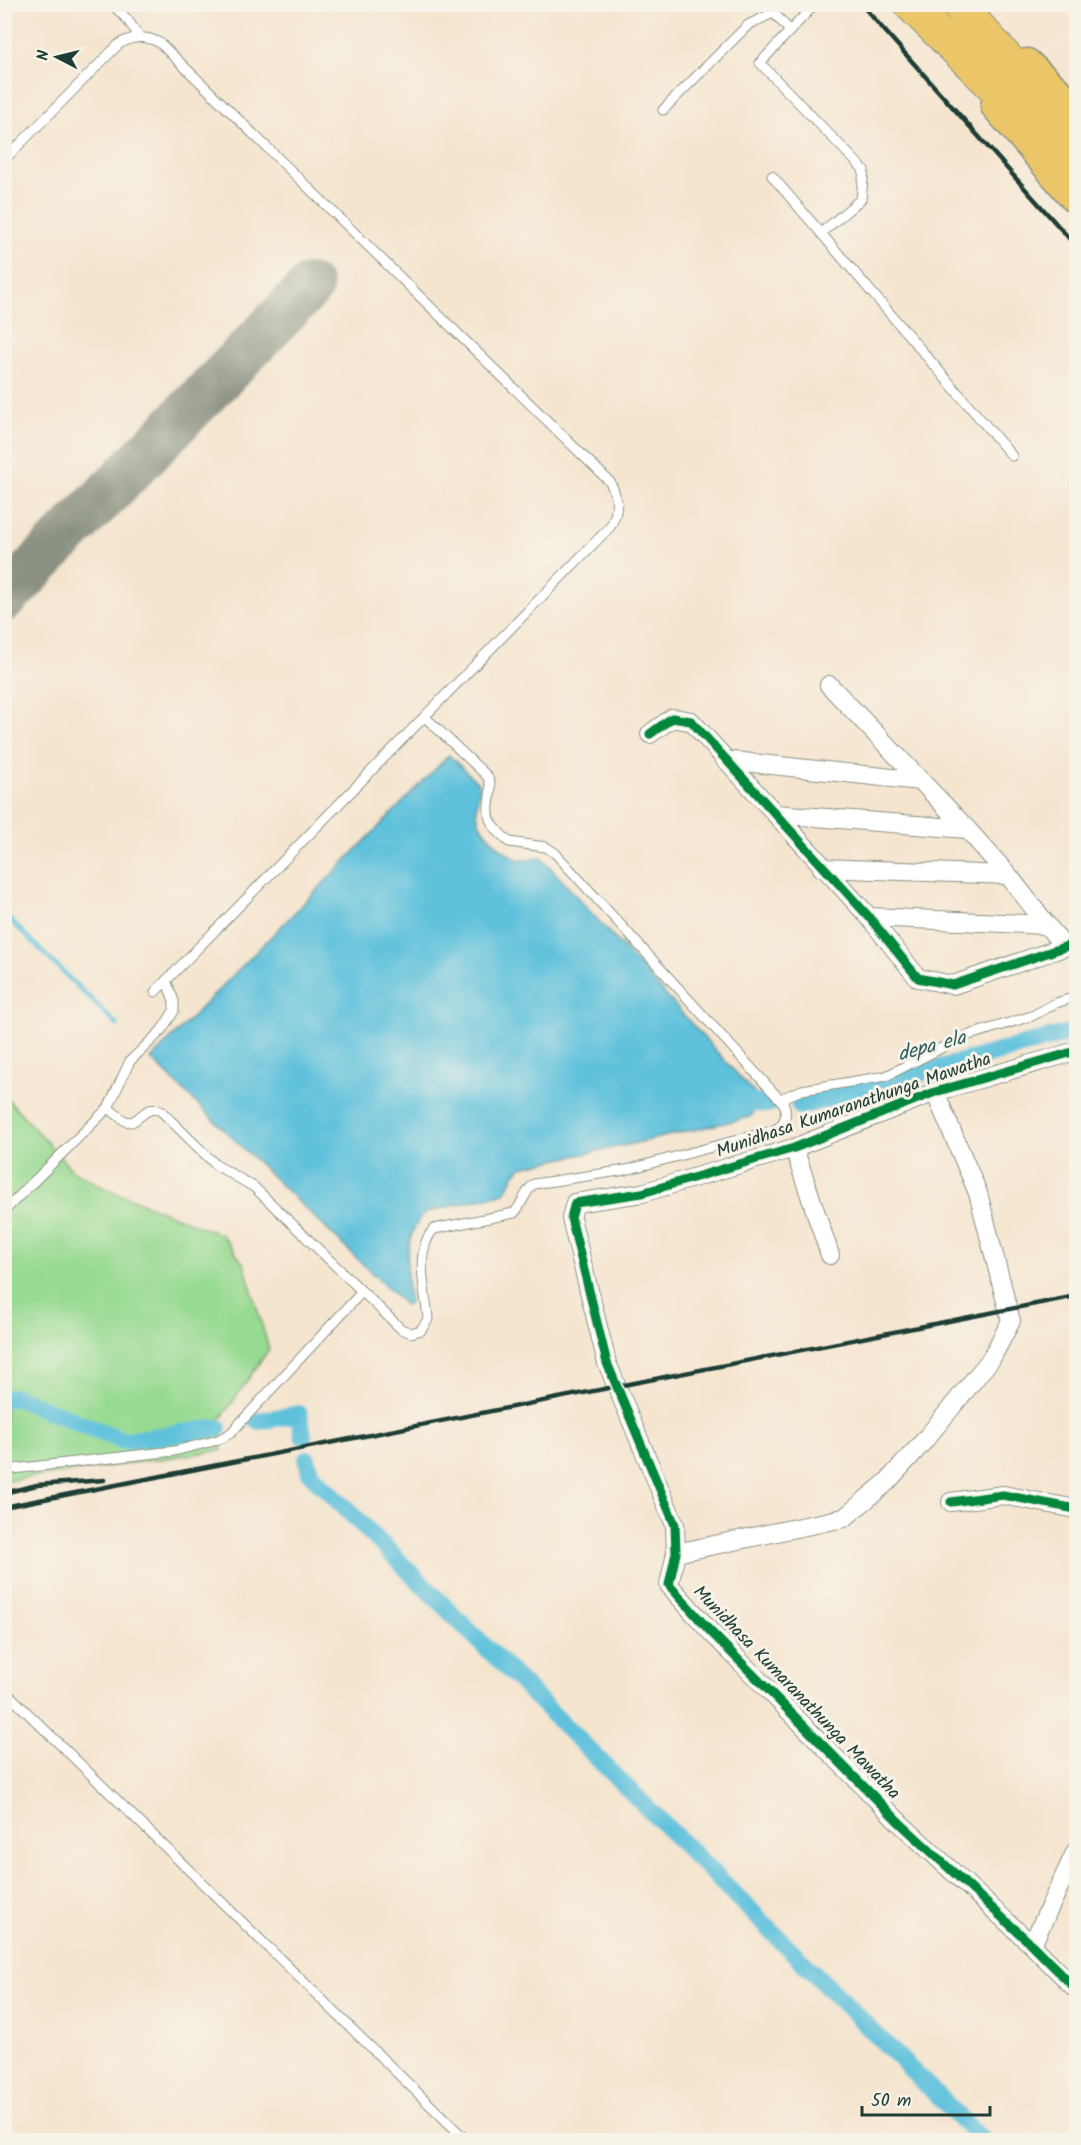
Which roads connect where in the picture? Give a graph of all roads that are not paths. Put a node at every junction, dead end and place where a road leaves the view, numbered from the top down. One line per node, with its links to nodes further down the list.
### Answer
1 (112, 4): 9 (lane)
2 (766, 4): 7 (lane)
3 (815, 4): 8 (lane)
4 (910, 4): 14 (highway); 16 (main road)
5 (958, 4): 12 (highway)
6 (964, 4): 10 (main road)
7 (773, 13): 8 (lane); 11 (lane)
8 (790, 31): 17 (lane)
9 (140, 37): 13 (lane); 20 (lane)
10 (1077, 108)
11 (663, 111)
12 (1077, 136)
13 (4, 160)
14 (1077, 168)
15 (772, 176): 17 (lane)
16 (1077, 200)
17 (821, 233): 18 (lane)
18 (1012, 456)
19 (829, 685): 23 (street)
20 (424, 717): 31 (lane); 36 (lane)
21 (650, 734): 22 (street)
22 (725, 760): 23 (street); 24 (street)
23 (920, 781): 25 (street)
24 (776, 814): 25 (street); 26 (street)
25 (967, 829): 27 (street)
26 (822, 868): 27 (street); 28 (street)
27 (1008, 875): 29 (street)
28 (869, 917): 29 (street); 30 (street)
29 (1045, 924): 30 (street)
30 (1070, 945)
31 (166, 980): 32 (lane); 37 (lane)
32 (155, 992)
33 (1077, 997): 36 (lane)
34 (1077, 1051): 35 (street, Munidhasa Kumaranathunga Mawatha)
35 (935, 1092): 38 (street, Munidhasa Kumaranathunga Mawatha); 45 (street)
36 (780, 1099): 41 (lane)
37 (108, 1108): 39 (lane); 41 (lane)
38 (794, 1148): 40 (street); 45 (street, Munidhasa Kumaranathunga Mawatha)
39 (4, 1210)
40 (830, 1255)
41 (362, 1292): 42 (lane)
42 (4, 1470)
43 (951, 1502): 44 (street)
44 (1077, 1509)
45 (676, 1553): 48 (street, Munidhasa Kumaranathunga Mawatha)
46 (4, 1690): 50 (lane)
47 (1077, 1851): 48 (street)
48 (1032, 1945): 49 (street, Munidhasa Kumaranathunga Mawatha)
49 (1077, 1989)
50 (466, 2140)

